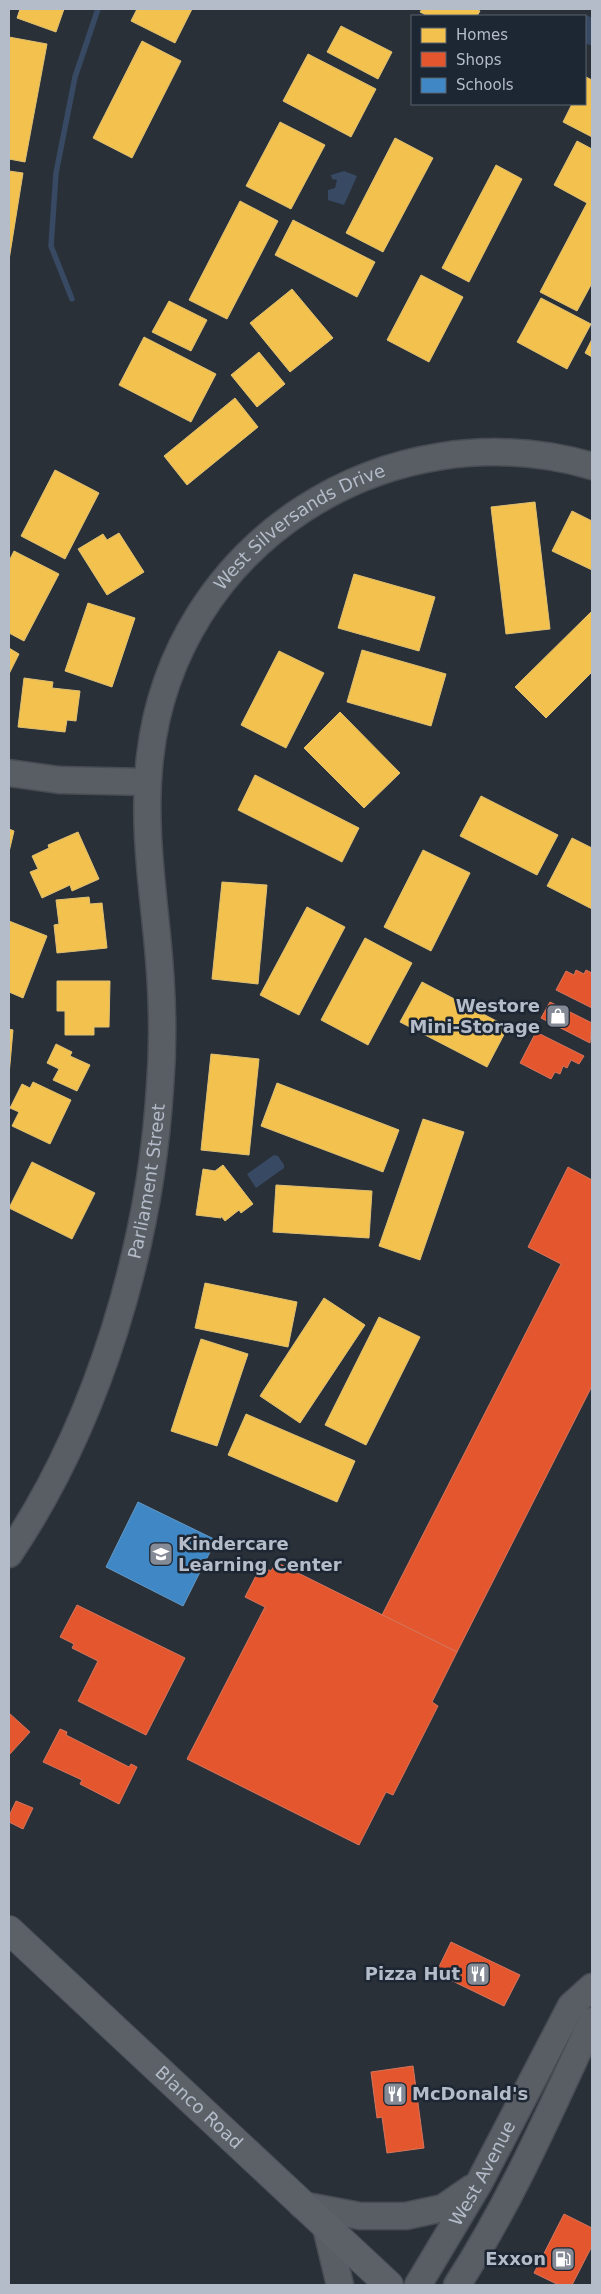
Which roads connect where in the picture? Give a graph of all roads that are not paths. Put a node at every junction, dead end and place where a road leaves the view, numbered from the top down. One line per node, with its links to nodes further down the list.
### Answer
1 (592, 466): 3 (street, West Silversands Drive)
2 (9, 773): 3 (street)
3 (147, 782): 4 (street, Parliament Street)
4 (9, 1554)
5 (9, 1930): 9 (main road, Blanco Road)
6 (592, 1987): 8 (street, West Avenue)
7 (592, 2021): 11 (street, West Avenue)
8 (479, 2183): 9 (street); 14 (street, West Avenue)
9 (302, 2204): 10 (main road, Blanco Road)
10 (326, 2227): 12 (street); 13 (main road, Blanco Road)
11 (478, 2253): 15 (street, West Avenue); 16 (street)
12 (340, 2285)
13 (389, 2285)
14 (418, 2285)
15 (457, 2285)
16 (476, 2285)

